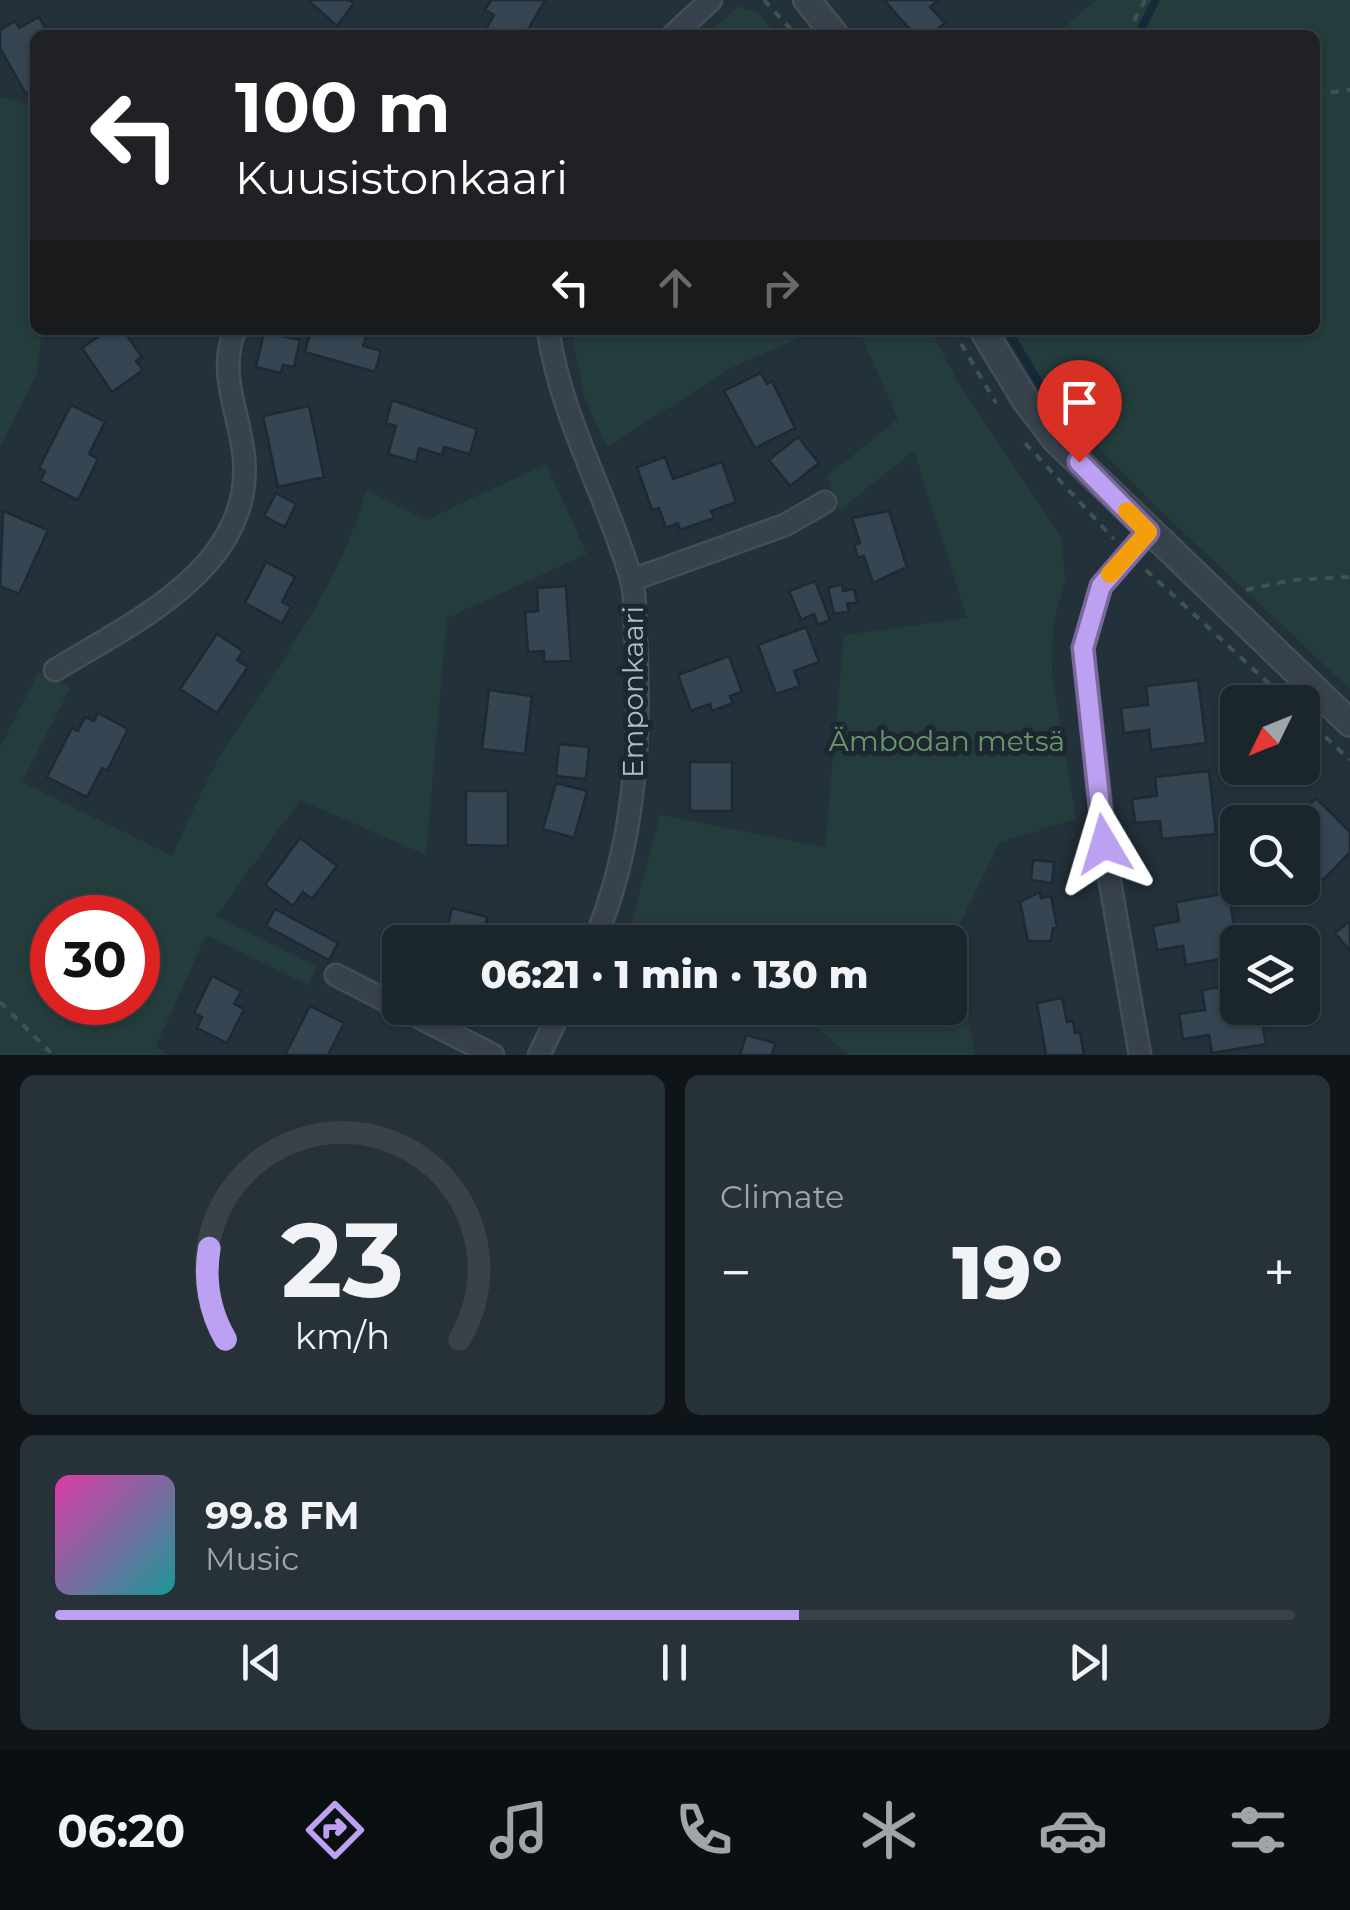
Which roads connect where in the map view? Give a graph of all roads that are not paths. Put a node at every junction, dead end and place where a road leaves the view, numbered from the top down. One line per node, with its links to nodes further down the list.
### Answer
1 (712, 0): 3 (street)
2 (807, 0): 4 (street)
3 (678, 30)
4 (831, 30)
5 (234, 335): 11 (street)
6 (549, 335): 10 (street, Emponkaari)
7 (987, 335): 9 (street)
8 (825, 502): 10 (street)
9 (1148, 532): 12 (street); 18 (street)
10 (632, 580): 13 (street, Emponkaari)
11 (55, 670)
12 (1350, 723)
13 (601, 925)
14 (336, 975): 16 (street)
15 (554, 1025): 17 (street)
16 (494, 1055)
17 (539, 1055)
18 (1140, 1055)

